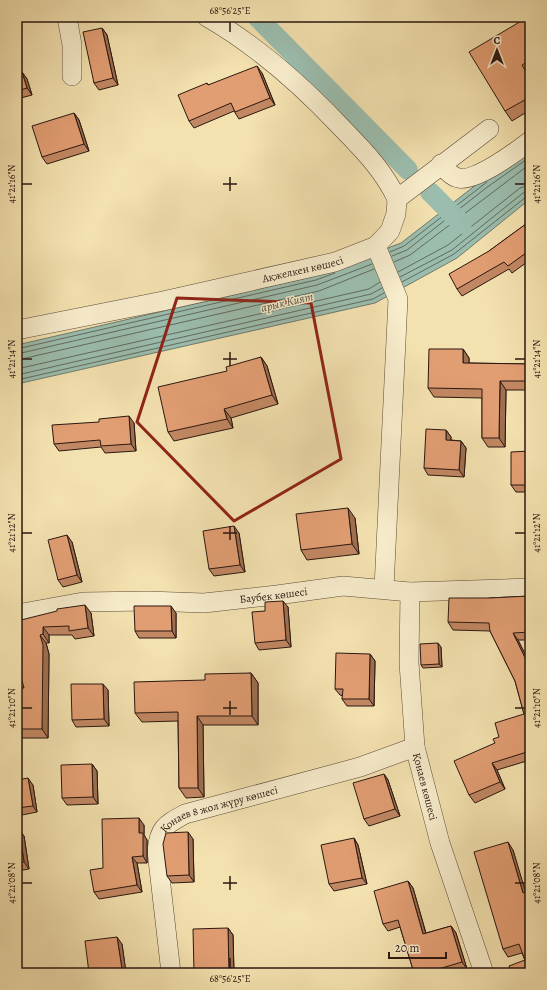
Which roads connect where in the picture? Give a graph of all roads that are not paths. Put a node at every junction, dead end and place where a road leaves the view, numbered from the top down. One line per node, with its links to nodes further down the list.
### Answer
1 (67, 17): 3 (street)
2 (207, 17): 7 (street)
3 (72, 76)
4 (489, 129): 6 (street)
5 (530, 141): 6 (street)
6 (441, 164): 7 (street)
7 (397, 199): 8 (street, Ақжелкен көшесі)
8 (377, 247): 9 (street, Ақжелкен көшесі); 10 (street)
9 (17, 330)
10 (384, 588): 12 (street, Баубек көшесі); 13 (street, Баубек көшесі)
11 (530, 588): 12 (street, Баубек көшесі)
12 (410, 592): 14 (street, Қонаев көшесі)
13 (17, 614)
14 (415, 747): 15 (street, Қонаев 8 жол жүру көшесі); 16 (street, Қонаев көшесі)
15 (171, 973)
16 (484, 973)

